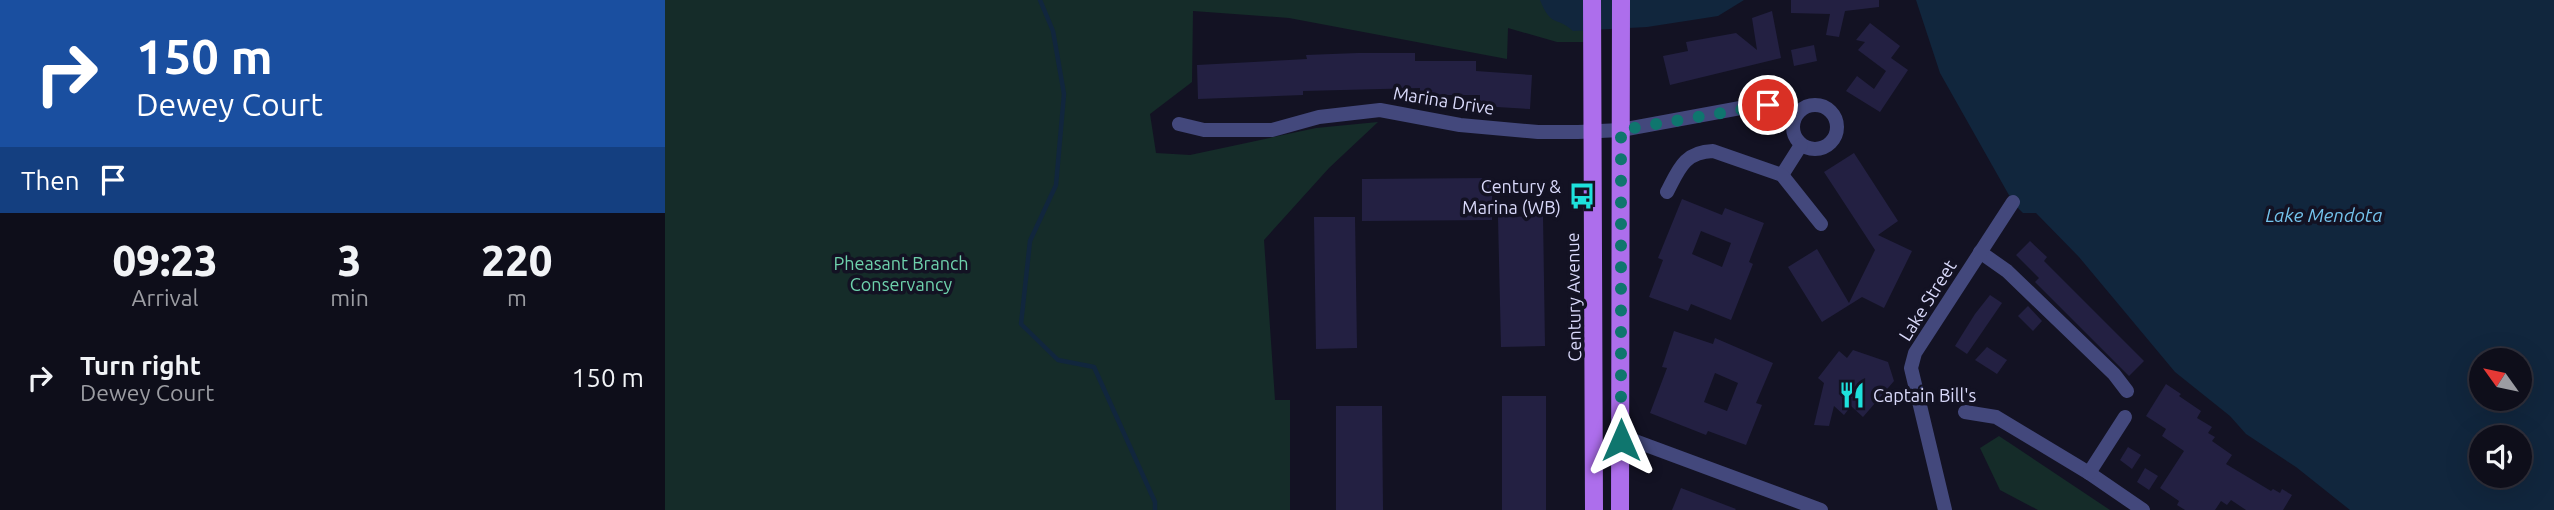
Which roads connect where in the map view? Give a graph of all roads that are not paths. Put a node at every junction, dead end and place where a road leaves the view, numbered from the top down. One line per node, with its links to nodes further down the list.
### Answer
1 (1592, 0): 6 (main road, Century Avenue)
2 (1621, 0): 5 (main road)
3 (1794, 119): 5 (street, Marina Drive); 7 (street); 7 (street)
4 (1179, 124): 6 (street, Marina Drive)
5 (1621, 130): 6 (street, Marina Drive); 16 (main road)
6 (1593, 131): 18 (main road, Century Avenue)
7 (1801, 145): 8 (street)
8 (1782, 175): 9 (street); 11 (street)
9 (1667, 192)
10 (2013, 202): 12 (street, Lake Street)
11 (1821, 224)
12 (1980, 252): 13 (street); 21 (street, Lake Street)
13 (2126, 391)
14 (1965, 412): 17 (street)
15 (2125, 417): 17 (street)
16 (1621, 440): 19 (main road); 20 (street)
17 (2089, 473): 22 (street)
18 (1594, 510)
19 (1620, 510)
20 (1821, 510)
21 (1945, 510)
22 (2144, 510)

